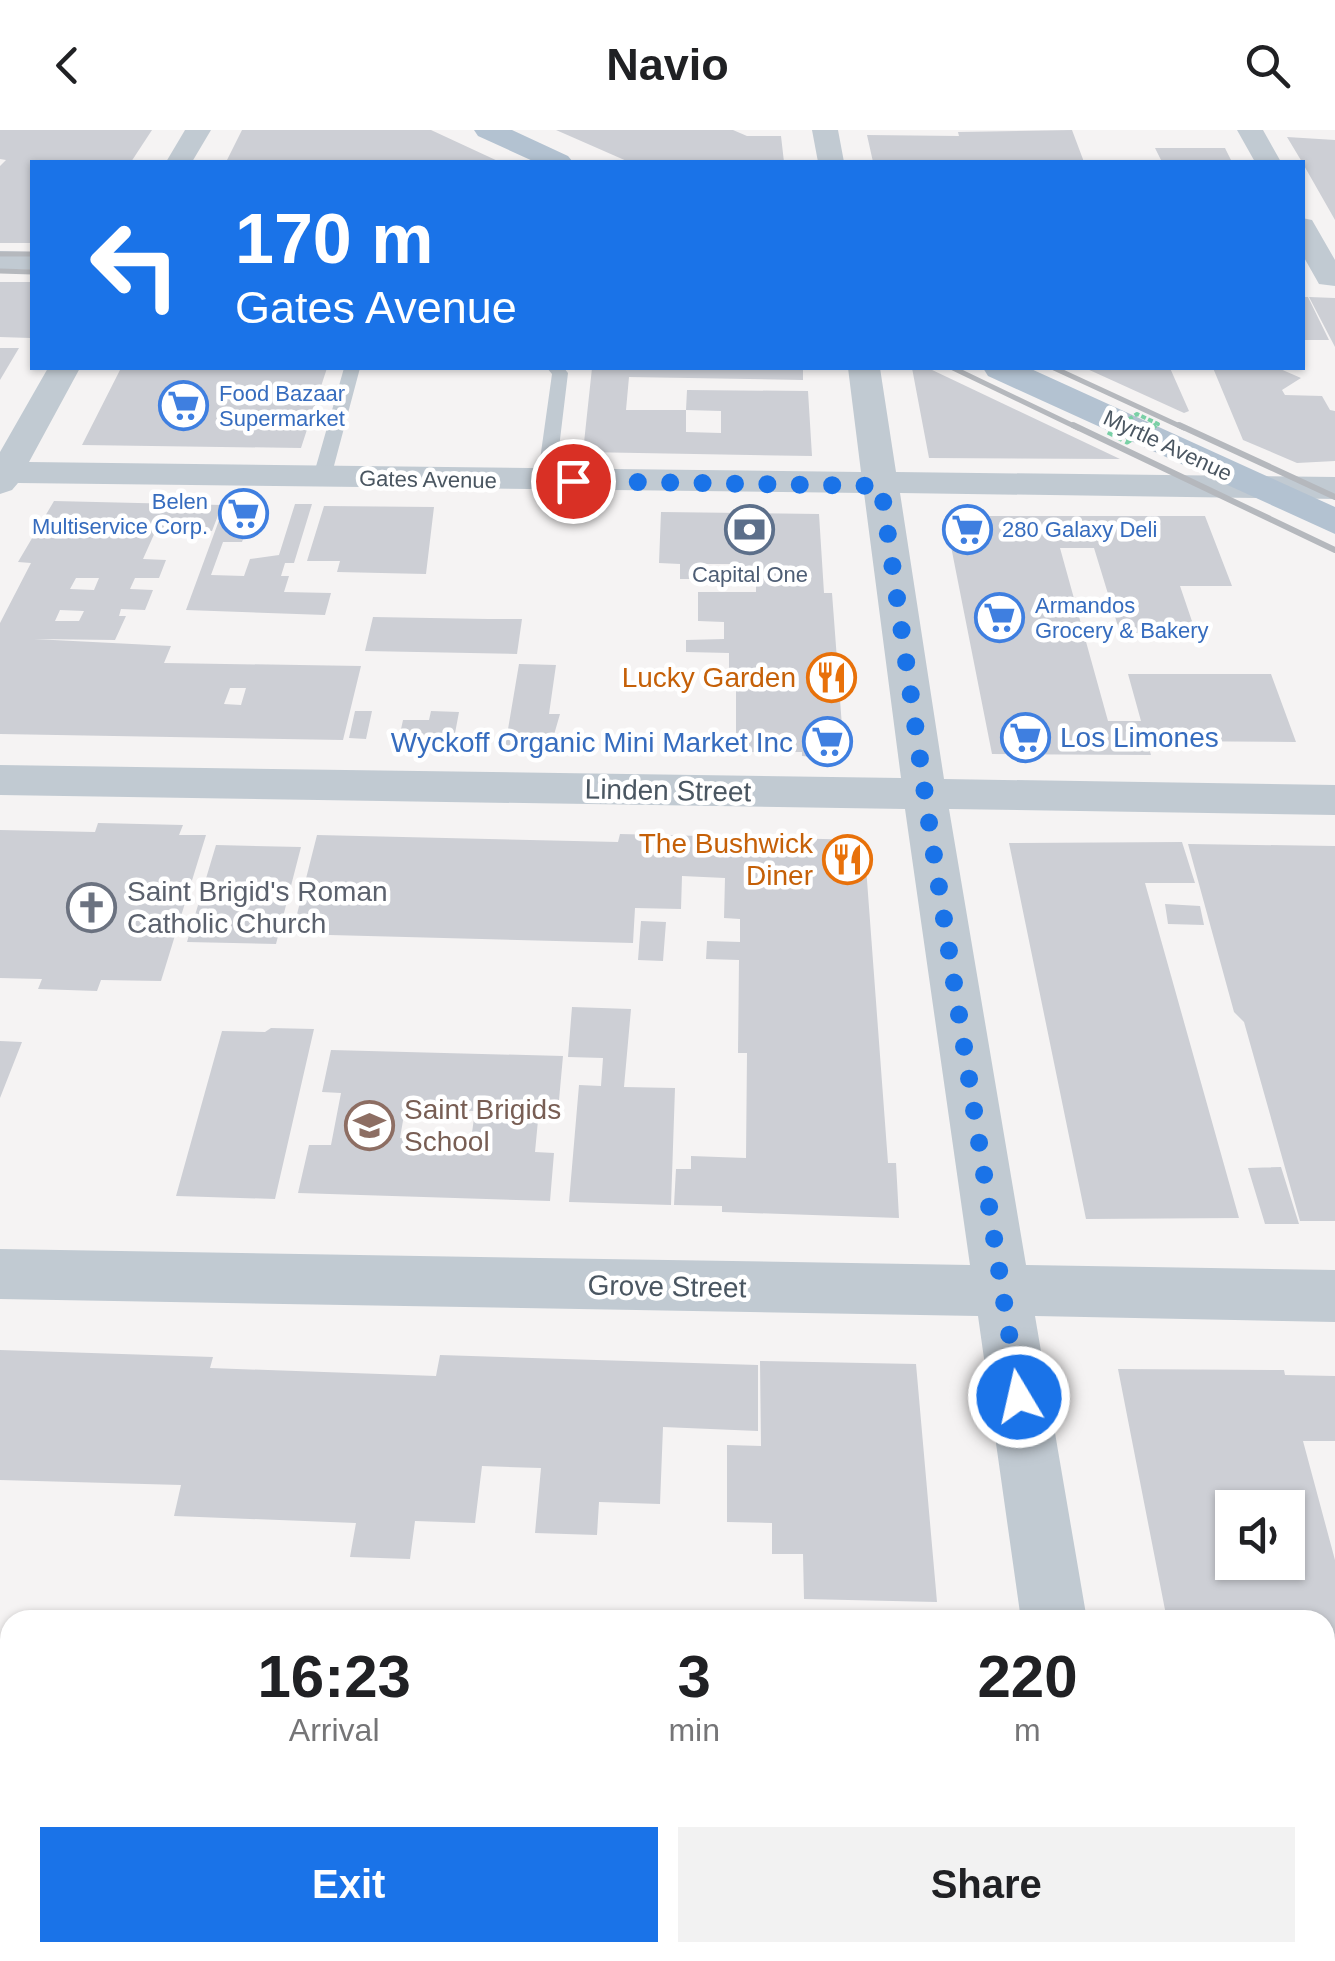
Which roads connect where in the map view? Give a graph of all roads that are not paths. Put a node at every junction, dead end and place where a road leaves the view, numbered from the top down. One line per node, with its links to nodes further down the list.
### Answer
1 (198, 130): 5 (street)
2 (488, 130): 6 (main road)
3 (826, 130): 7 (street)
4 (1250, 130): 8 (street)
5 (180, 160)
6 (554, 160)
7 (831, 160)
8 (1267, 160)
9 (1305, 233): 12 (street)
10 (0, 260): 11 (street)
11 (30, 261)
12 (1323, 278)
13 (63, 370): 18 (street)
14 (351, 370): 19 (lane)
15 (557, 370): 20 (lane)
16 (864, 370): 21 (street)
17 (1005, 370): 22 (main road, Myrtle Avenue)
18 (2, 476): 19 (street, Gates Avenue)
19 (322, 477): 20 (street, Gates Avenue)
20 (546, 480): 21 (street, Gates Avenue)
21 (881, 486): 22 (street, Gates Avenue); 26 (street)
22 (1260, 488): 23 (street, Gates Avenue); 24 (main road, Myrtle Avenue)
23 (1335, 488)
24 (1335, 522)
25 (0, 780): 26 (street, Linden Street)
26 (925, 797): 27 (street, Linden Street); 29 (street)
27 (1335, 800)
28 (0, 1274): 29 (street, Grove Street)
29 (1002, 1291): 30 (street, Grove Street); 31 (street)
30 (1335, 1296)
31 (1052, 1610)

